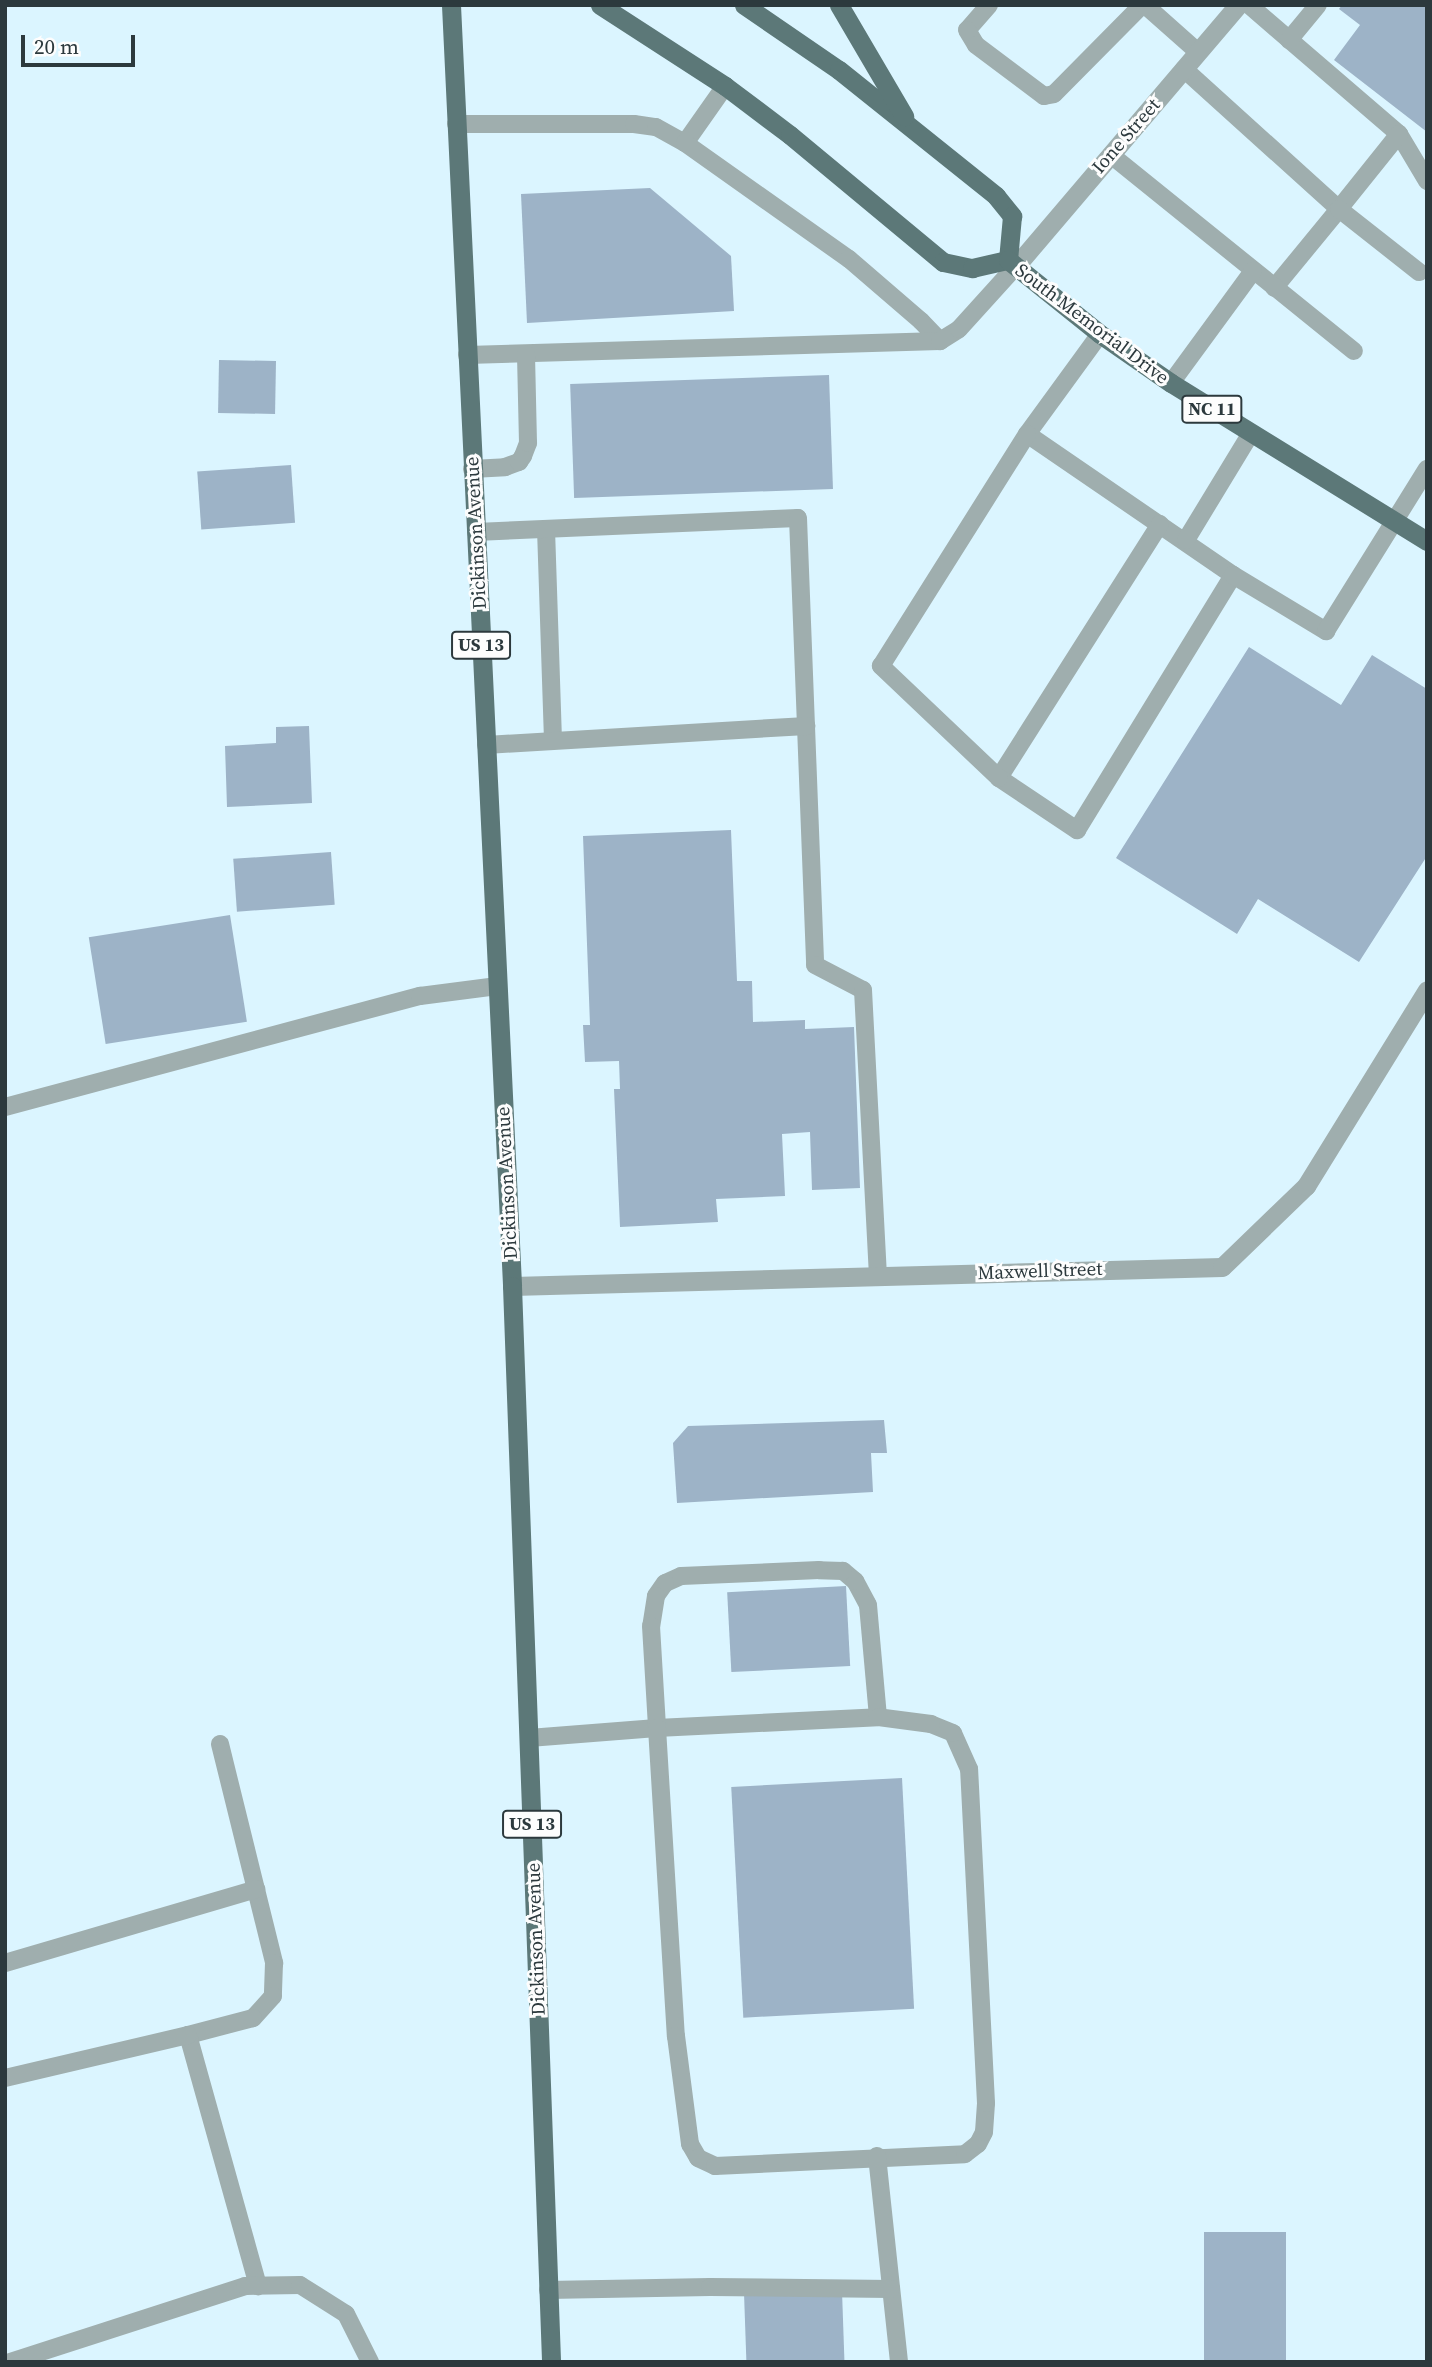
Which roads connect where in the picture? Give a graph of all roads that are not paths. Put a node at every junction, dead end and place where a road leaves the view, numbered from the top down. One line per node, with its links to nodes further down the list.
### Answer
1 (451, 5): 14 (main road, Dickinson Avenue / US 13)
2 (600, 5): 13 (main road, South Memorial Drive)
3 (744, 5): 15 (main road, South Memorial Drive)
4 (839, 5): 15 (main road)
5 (989, 5): 6 (lane)
6 (1144, 5): 11 (lane)
7 (1238, 5): 11 (street, Ione Street)
8 (1249, 5): 10 (lane)
9 (1318, 5): 10 (lane)
10 (1289, 40): 16 (lane)
11 (1198, 52): 12 (street, Ione Street)
12 (1184, 69): 18 (street, Ione Street); 20 (lane)
13 (725, 86): 17 (lane); 21 (main road, South Memorial Drive)
14 (456, 124): 17 (lane); 29 (main road, Dickinson Avenue / US 13)
15 (910, 126): 21 (main road, South Memorial Drive)
16 (1399, 134): 19 (lane); 20 (lane)
17 (685, 143): 26 (lane)
18 (1111, 155): 21 (street, Ione Street); 22 (lane)
19 (1427, 181)
20 (1339, 208): 23 (lane); 24 (lane)
21 (1011, 264): 25 (main road, South Memorial Drive / NC 11); 26 (lane)
22 (1252, 271): 24 (lane); 30 (lane)
23 (1419, 272)
24 (1274, 288): 27 (lane)
25 (1100, 334): 30 (main road, South Memorial Drive / NC 11); 32 (lane)
26 (940, 341): 28 (lane)
27 (1354, 351)
28 (526, 354): 29 (lane); 33 (lane)
29 (467, 355): 33 (main road, Dickinson Avenue / US 13)
30 (1171, 383): 31 (main road, South Memorial Drive / NC 11)
31 (1251, 433): 35 (main road, South Memorial Drive / NC 11); 39 (lane)
32 (1027, 434): 36 (lane); 45 (lane)
33 (472, 469): 38 (main road, Dickinson Avenue / US 13)
34 (1427, 469): 35 (lane)
35 (1395, 522): 40 (main road, South Memorial Drive / NC 11); 41 (lane)
36 (1160, 524): 39 (lane); 45 (lane)
37 (546, 529): 38 (lane); 42 (lane); 43 (lane)
38 (476, 532): 44 (main road, Dickinson Avenue / US 13)
39 (1186, 540): 41 (lane)
40 (1427, 541)
41 (1233, 575): 45 (lane)
42 (806, 726): 43 (lane); 49 (lane)
43 (553, 739): 44 (lane)
44 (486, 745): 46 (main road, Dickinson Avenue / US 13)
45 (999, 778)
46 (497, 986): 48 (lane); 50 (main road, Dickinson Avenue / US 13)
47 (1427, 990): 49 (street, Maxwell Street)
48 (5, 1107)
49 (878, 1276): 50 (street, Maxwell Street)
50 (512, 1286): 53 (main road, Dickinson Avenue / US 13)
51 (878, 1717): 52 (lane); 52 (lane); 59 (lane)
52 (657, 1728): 53 (lane); 59 (lane)
53 (529, 1738): 62 (main road, Dickinson Avenue / US 13)
54 (220, 1744): 55 (lane)
55 (256, 1889): 56 (lane); 57 (lane)
56 (5, 1963)
57 (188, 2035): 58 (lane); 60 (lane)
58 (5, 2078)
59 (877, 2156): 61 (lane)
60 (258, 2286): 63 (lane); 64 (lane)
61 (891, 2288): 62 (lane); 66 (lane)
62 (548, 2290): 65 (main road, Dickinson Avenue / US 13)
63 (10, 2362)
64 (370, 2362)
65 (551, 2362)
66 (899, 2362)

